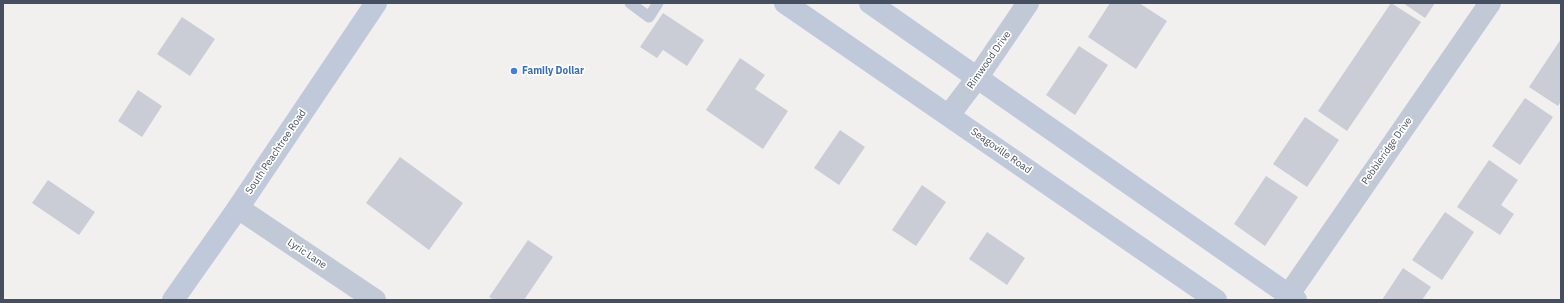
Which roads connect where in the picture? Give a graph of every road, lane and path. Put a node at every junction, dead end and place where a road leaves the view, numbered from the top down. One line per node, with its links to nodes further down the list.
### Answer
1 (376, 3): 10 (main road, South Peachtree Road)
2 (630, 3): 3 (lane)
3 (658, 3)
4 (785, 3): 9 (main road, Seagoville Road)
5 (870, 3): 8 (main road)
6 (1028, 3): 8 (street, Rimwood Drive)
7 (1490, 3): 11 (street, Pebbleridge Drive)
8 (977, 78): 9 (street, Rimwood Drive); 11 (main road)
9 (949, 115): 14 (main road, Seagoville Road)
10 (238, 208): 12 (main road, South Peachtree Road); 13 (street, Lyric Lane)
11 (1290, 298)
12 (173, 300)
13 (375, 300)
14 (1216, 300)

